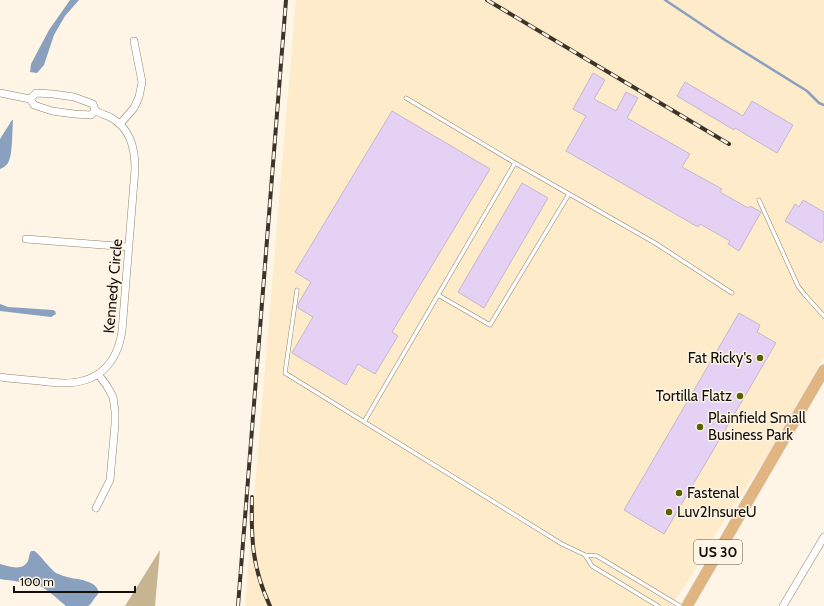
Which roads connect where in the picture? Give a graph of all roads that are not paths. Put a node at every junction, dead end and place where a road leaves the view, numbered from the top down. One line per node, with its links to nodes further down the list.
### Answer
1 (134, 42): 6 (street)
2 (0, 93): 4 (street, Kennedy Circle)
3 (406, 98): 7 (lane)
4 (30, 99): 5 (street, Kennedy Circle); 5 (street, Kennedy Circle)
5 (96, 110): 6 (street, Kennedy Circle)
6 (120, 124): 11 (street, Kennedy Circle)
7 (515, 163): 8 (lane); 14 (lane)
8 (569, 194): 13 (lane); 14 (lane)
9 (759, 200): 15 (lane)
10 (26, 239): 11 (street)
11 (129, 247): 17 (street, Kennedy Circle)
12 (297, 290): 19 (lane)
13 (732, 293)
14 (438, 295): 19 (lane)
15 (824, 316)
16 (824, 370): 25 (main road, US 30)
17 (98, 374): 18 (street, Kennedy Circle); 20 (street)
18 (0, 377)
19 (364, 422): 22 (lane)
20 (96, 508)
21 (824, 537): 26 (street)
22 (585, 555): 23 (lane); 24 (lane)
23 (658, 606)
24 (680, 606)
25 (687, 606)
26 (783, 606)

